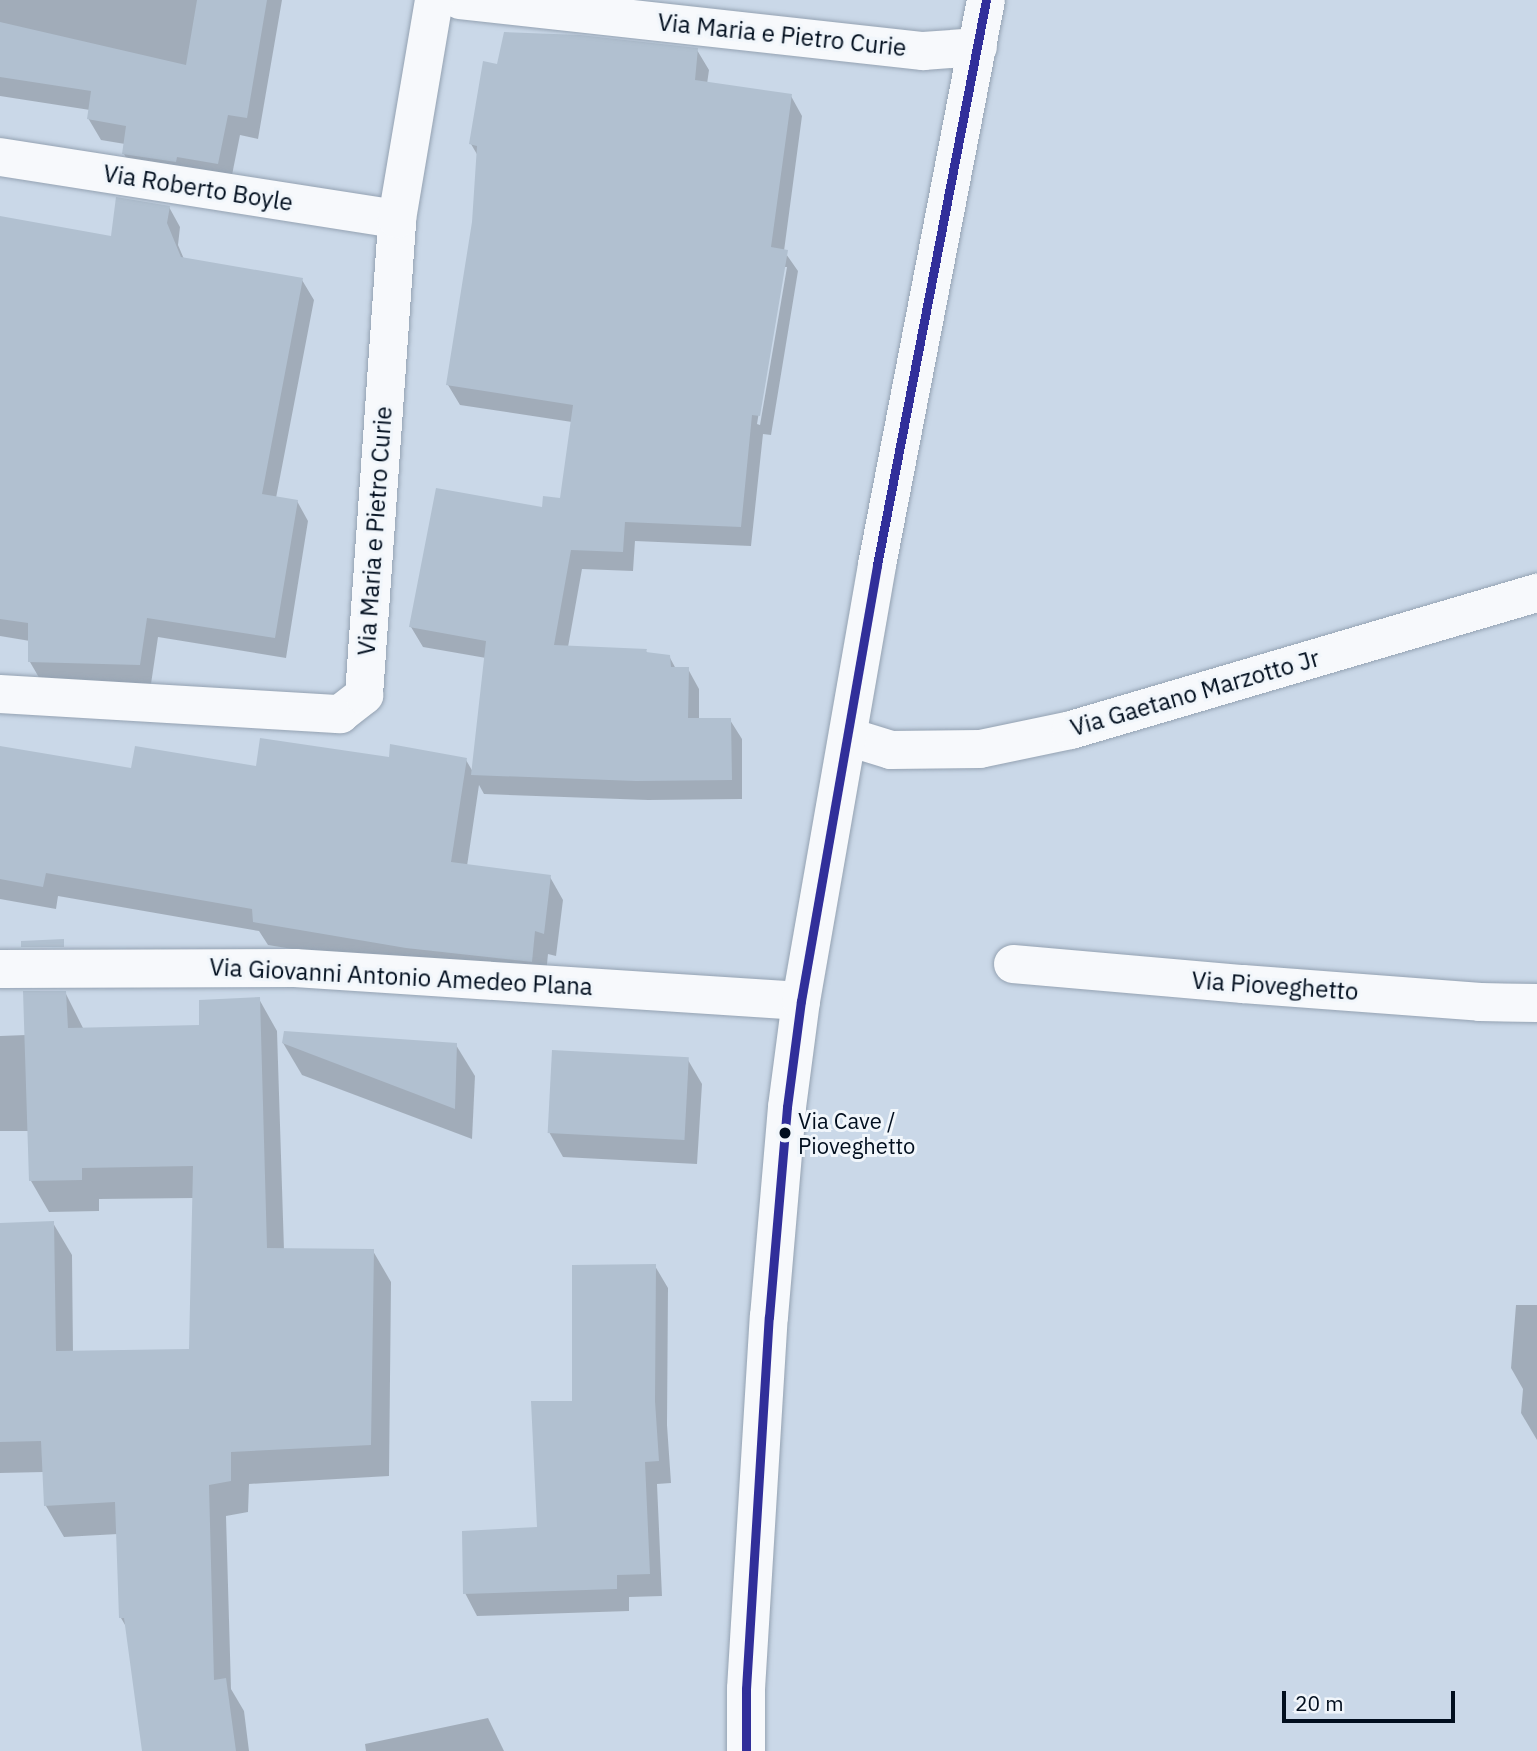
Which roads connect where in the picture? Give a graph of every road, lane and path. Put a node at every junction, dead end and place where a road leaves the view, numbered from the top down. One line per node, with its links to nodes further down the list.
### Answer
1 (434, 0): 6 (street, Via Maria e Pietro Curie)
2 (460, 0): 4 (street, Via Maria e Pietro Curie)
3 (986, 0): 4 (street)
4 (978, 47): 9 (street)
5 (0, 158): 6 (street, Via Roberto Boyle)
6 (397, 219): 8 (street, Via Maria e Pietro Curie)
7 (1537, 593): 9 (street, Via Gaetano Marzotto Jr)
8 (0, 694)
9 (849, 737): 12 (street)
10 (1013, 964): 13 (street, Via Pioveghetto)
11 (0, 969): 12 (street, Via Giovanni Antonio Amedeo Plana)
12 (801, 1001): 14 (street)
13 (1537, 1003)
14 (746, 1751)

